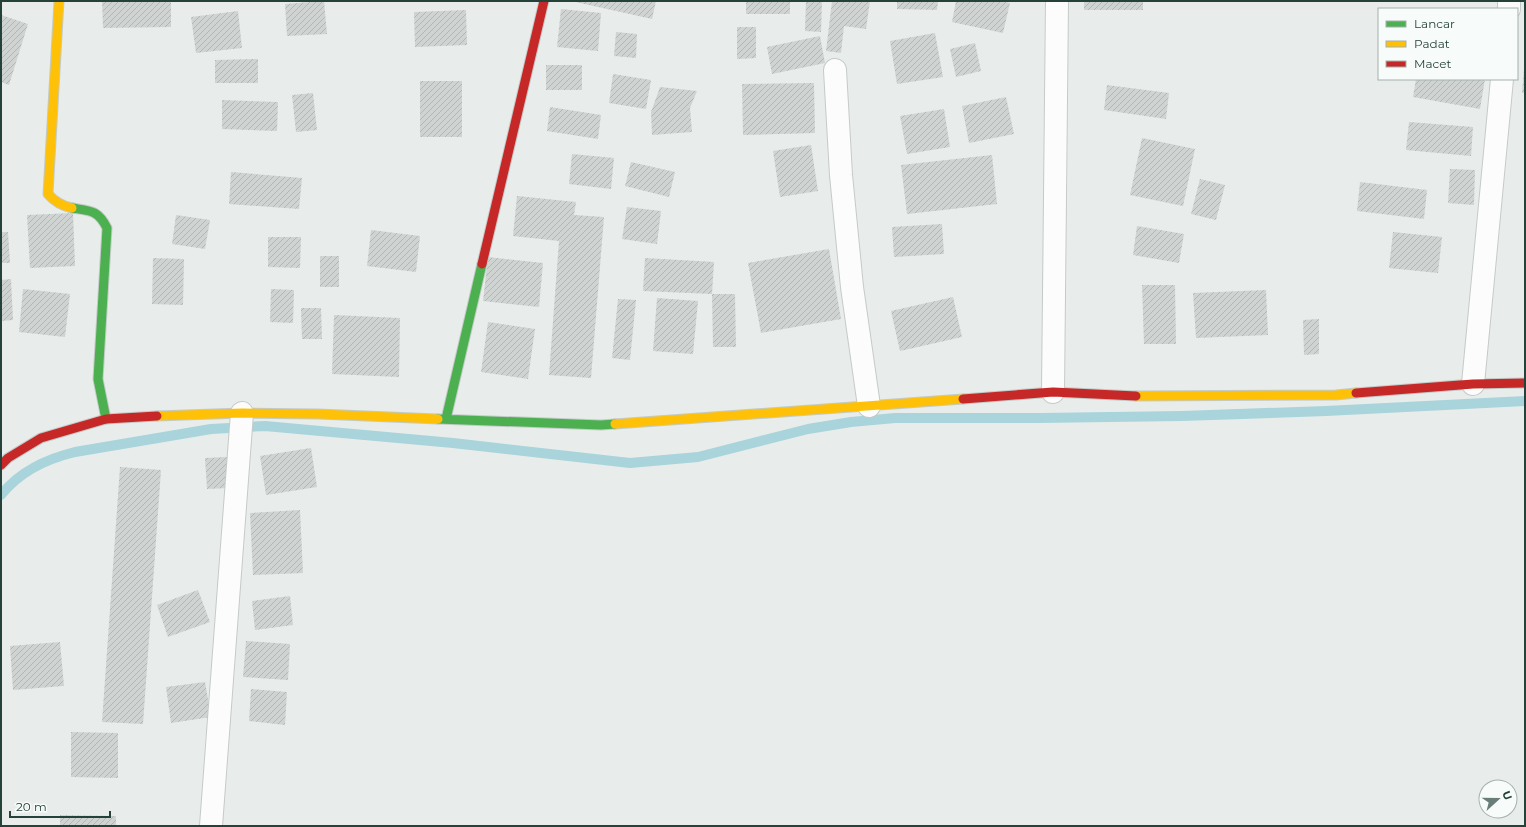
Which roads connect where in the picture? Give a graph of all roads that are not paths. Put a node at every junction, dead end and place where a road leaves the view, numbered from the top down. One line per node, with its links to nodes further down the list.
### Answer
1 (59, 1): 12 (street)
2 (530, 1): 3 (street)
3 (544, 1): 13 (street)
4 (1057, 1): 9 (street)
5 (835, 70): 10 (street)
6 (1502, 80): 8 (street)
7 (1525, 383): 8 (street)
8 (1473, 384): 9 (street)
9 (1053, 392): 10 (street)
10 (869, 406): 13 (street)
11 (242, 415): 12 (street); 13 (street); 15 (street)
12 (106, 419): 14 (street)
13 (446, 419)
14 (1, 465)
15 (211, 826)

